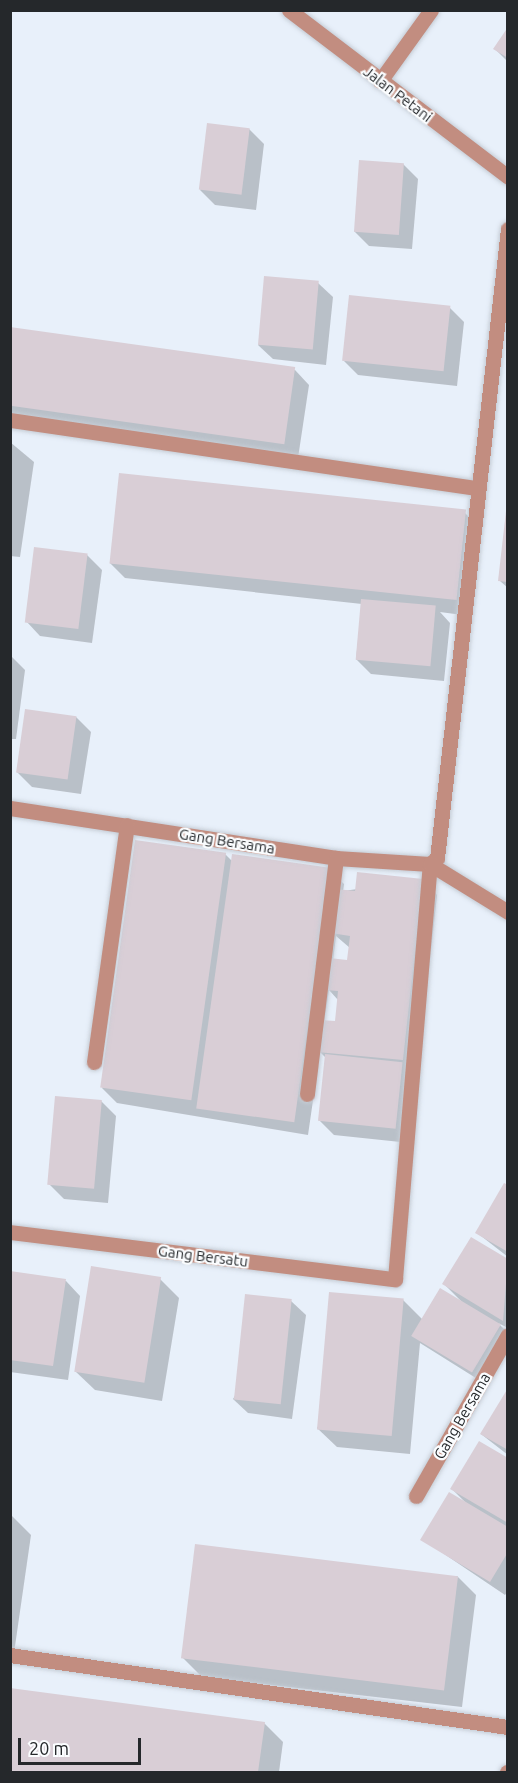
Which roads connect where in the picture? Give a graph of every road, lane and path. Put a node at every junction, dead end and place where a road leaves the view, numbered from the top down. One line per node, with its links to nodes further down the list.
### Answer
1 (289, 10): 3 (street, Jalan Petani)
2 (431, 10): 3 (street)
3 (380, 81): 4 (street, Jalan Petani)
4 (507, 177)
5 (507, 230): 7 (street)
6 (10, 420): 7 (street)
7 (478, 488): 11 (street)
8 (10, 808): 9 (street, Gang Bersama)
9 (127, 825): 10 (street, Gang Bersama); 13 (street)
10 (336, 858): 11 (street, Gang Bersama); 14 (street)
11 (434, 858): 12 (street); 15 (street, Gang Bersatu)
12 (507, 912)
13 (94, 1062)
14 (307, 1094)
15 (10, 1232)
16 (507, 1335): 17 (street, Gang Bersama)
17 (416, 1496)
18 (10, 1655): 19 (street)
19 (507, 1727)

